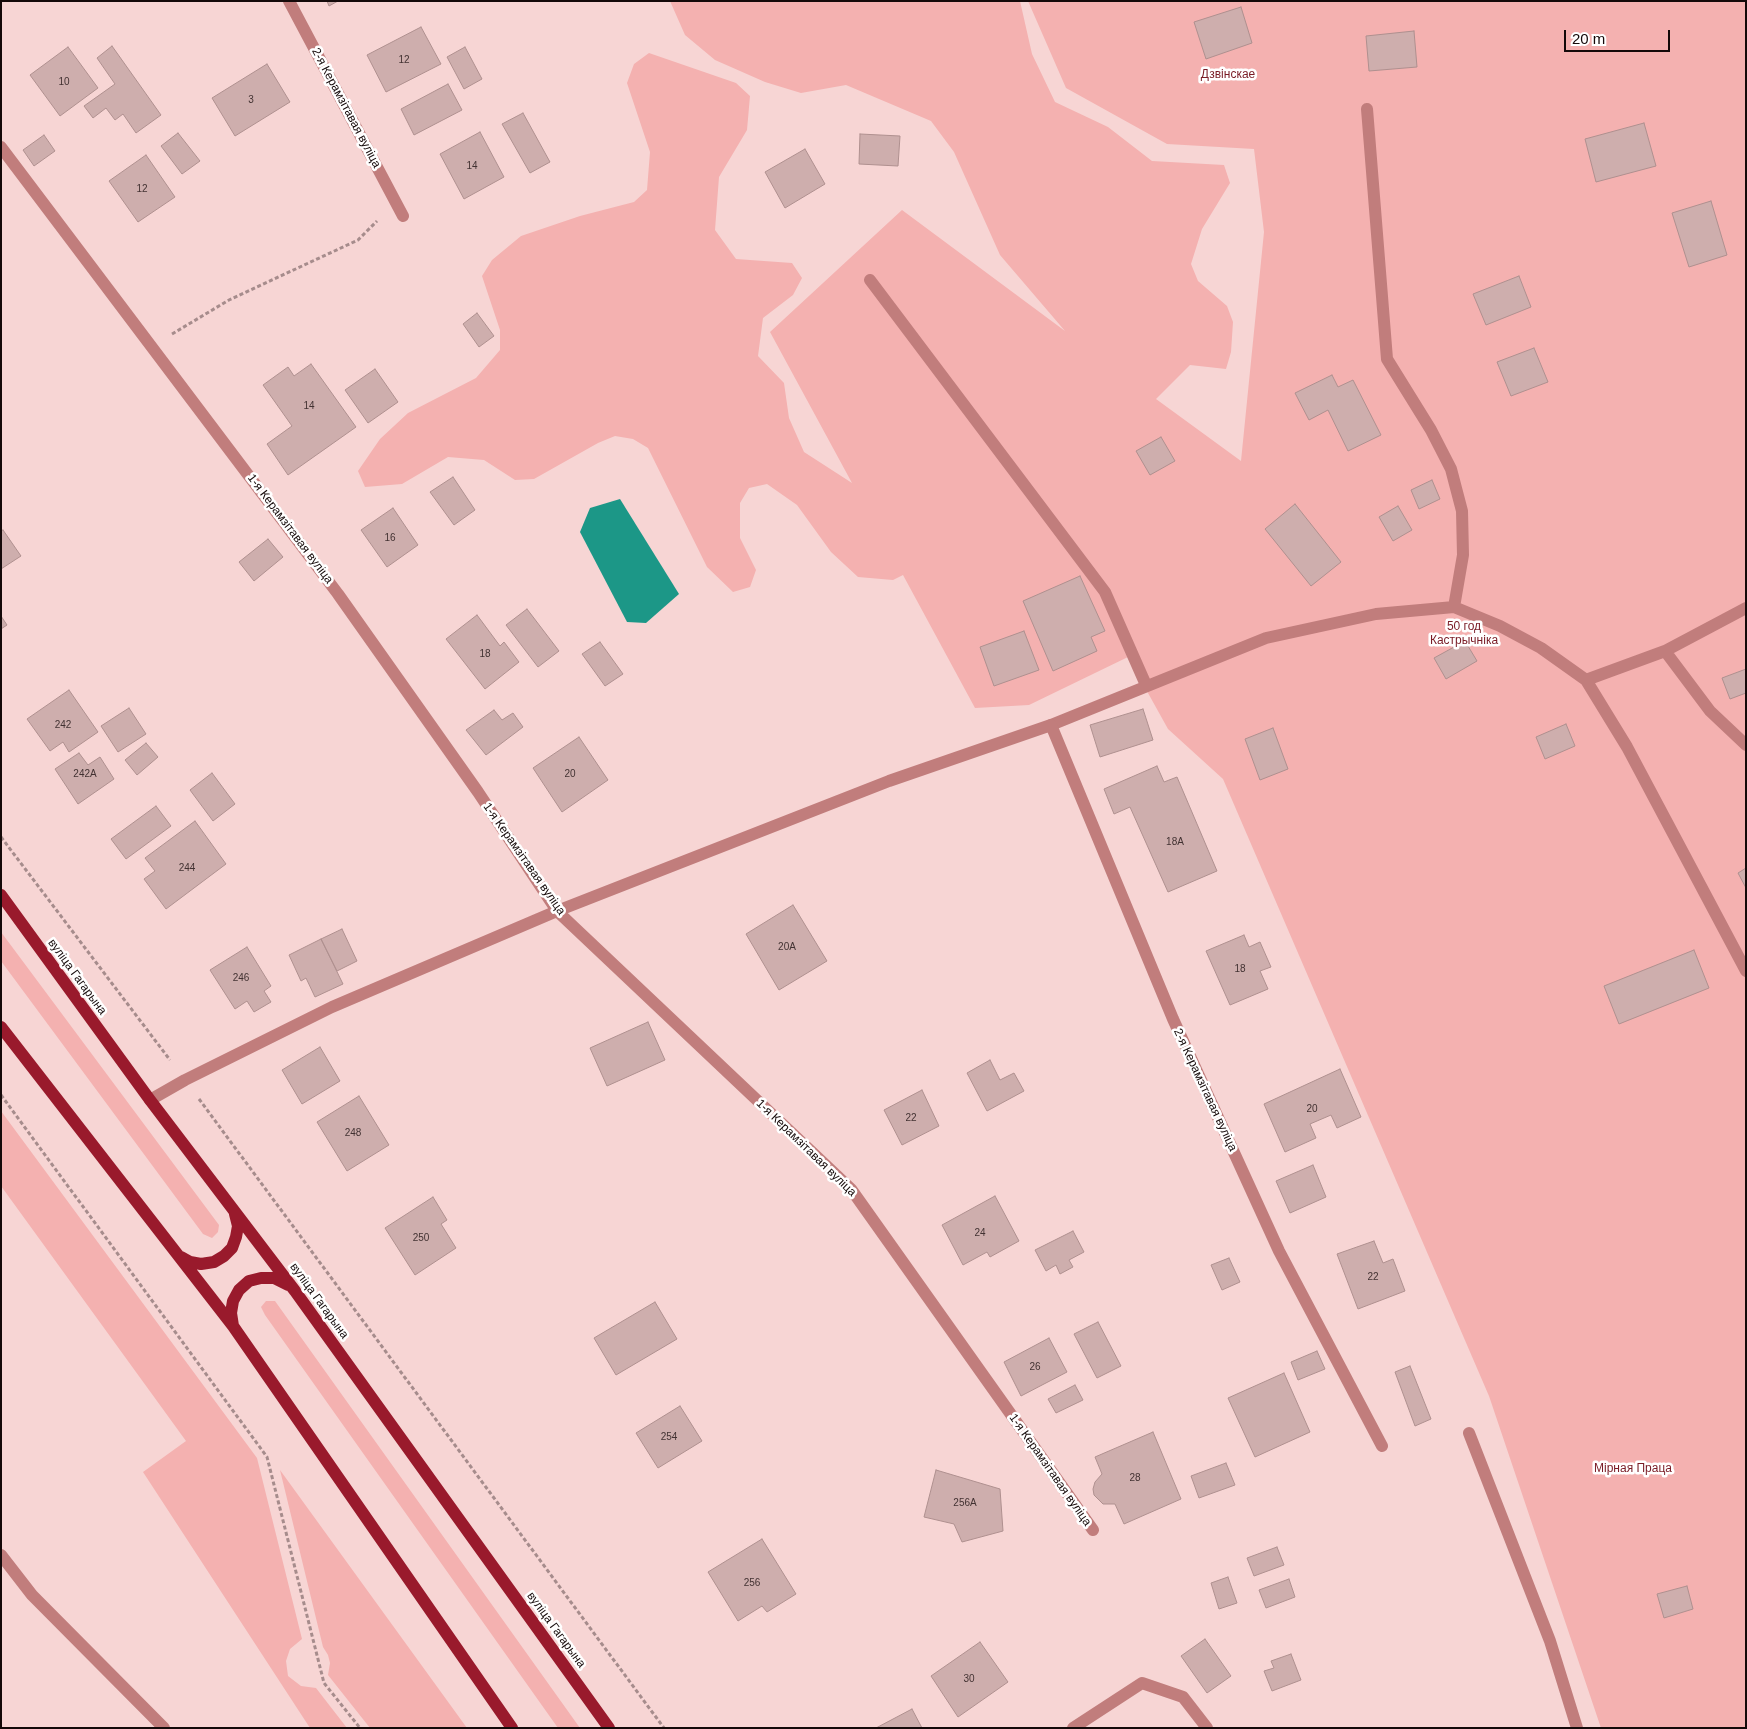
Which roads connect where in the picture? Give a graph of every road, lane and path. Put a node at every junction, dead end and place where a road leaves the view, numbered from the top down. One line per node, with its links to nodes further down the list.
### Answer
1 (289, 1): 4 (street, 2-я Керамзітавая вуліца)
2 (1367, 109): 8 (street)
3 (1, 147): 7 (street, 1-я Керамзітавая вуліца)
4 (396, 203): 5 (street, 2-я Керамзітавая вуліца); 7 (path)
5 (402, 216)
6 (870, 280): 12 (street)
7 (152, 347): 17 (street, 1-я Керамзітавая вуліца)
8 (1454, 607): 11 (street); 12 (street)
9 (1746, 608): 10 (street)
10 (1665, 651): 11 (street); 14 (street)
11 (1586, 680): 18 (street)
12 (1146, 685): 13 (street)
13 (1051, 725): 17 (street); 28 (street, 2-я Керамзітавая вуліца)
14 (1746, 745)
15 (1, 837): 20 (path)
16 (1, 895): 22 (main road, вуліца Гагарына)
17 (557, 911): 20 (street); 29 (street, 1-я Керамзітавая вуліца)
18 (1746, 971)
19 (1, 1027): 24 (main road)
20 (185, 1080): 22 (street); 35 (path)
21 (1, 1095): 32 (path)
22 (150, 1100): 23 (main road, вуліца Гагарына)
23 (229, 1205): 24 (main road); 25 (main road, вуліца Гагарына)
24 (179, 1256): 26 (main road)
25 (295, 1292): 26 (main road); 34 (main road, вуліца Гагарына)
26 (233, 1326): 33 (main road)
27 (1469, 1433): 38 (street)
28 (1382, 1446)
29 (1093, 1530)
30 (1, 1554): 31 (street)
31 (164, 1728)
32 (360, 1728)
33 (512, 1728)
34 (609, 1728)
35 (664, 1728)
36 (1073, 1728): 37 (street)
37 (1207, 1728)
38 (1577, 1728)

